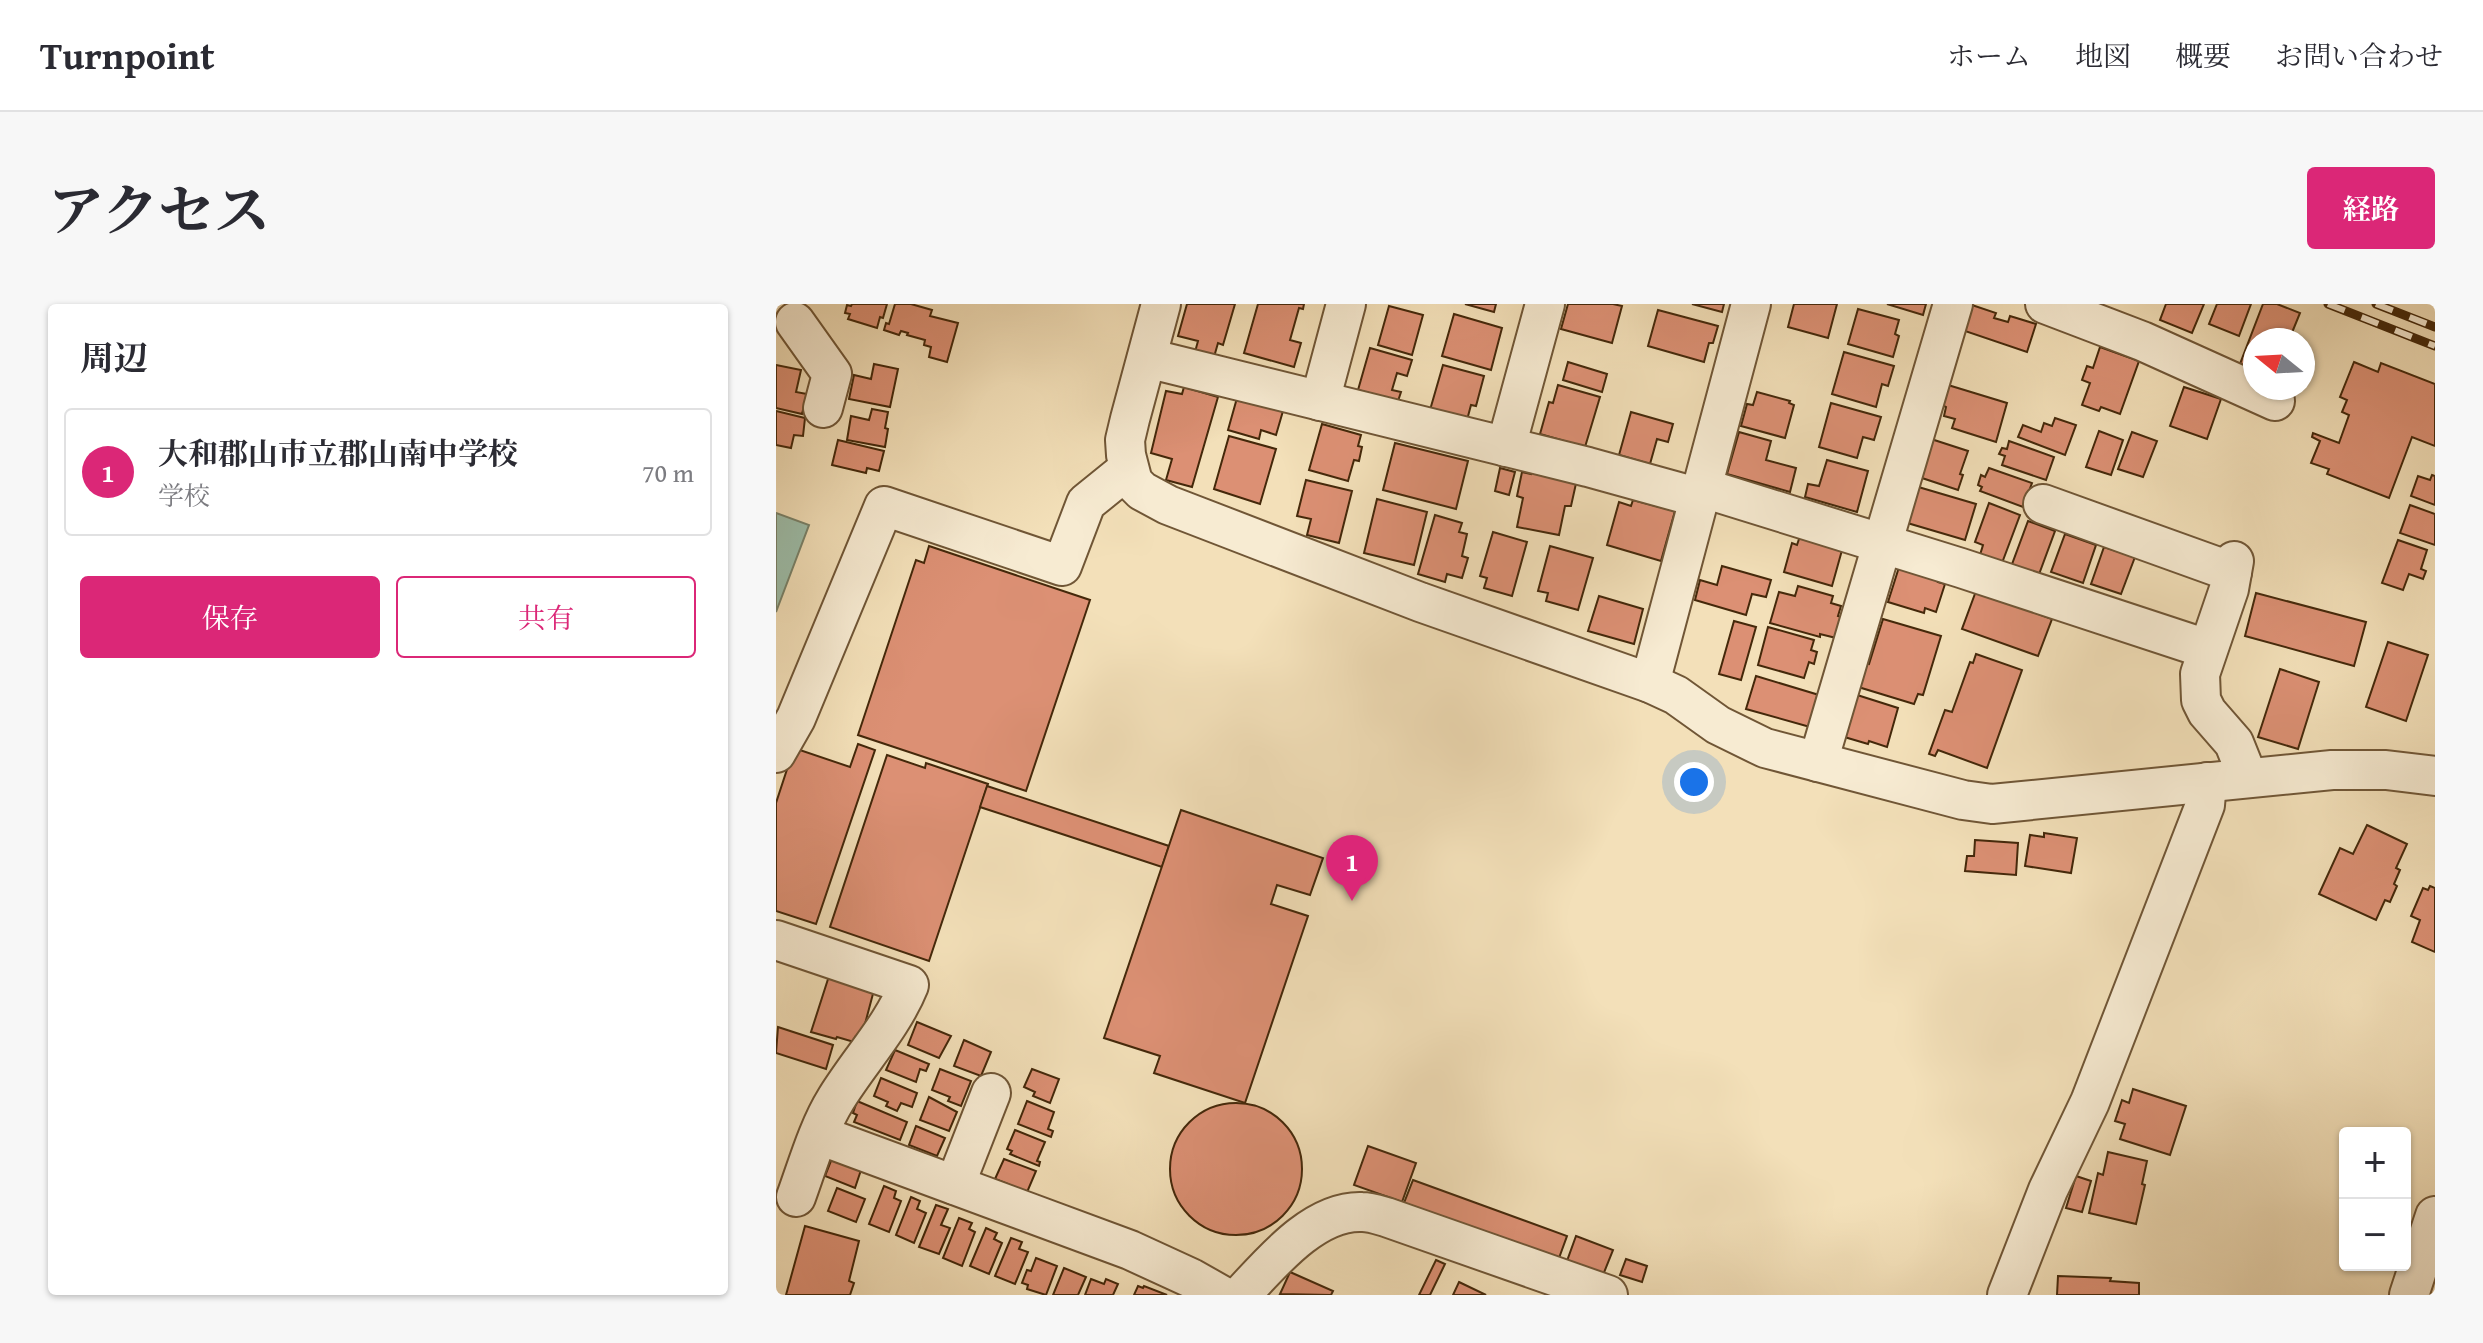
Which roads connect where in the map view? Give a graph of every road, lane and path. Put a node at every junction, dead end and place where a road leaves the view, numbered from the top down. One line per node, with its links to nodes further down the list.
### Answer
1 (1161, 304): 8 (street)
2 (1346, 304): 9 (street)
3 (1545, 304): 12 (street)
4 (1751, 304): 14 (street)
5 (1953, 304): 16 (street)
6 (2045, 304): 10 (street)
7 (790, 314): 11 (street)
8 (1147, 358): 9 (street); 13 (street)
9 (1320, 401): 12 (street)
10 (2275, 401)
11 (823, 408)
12 (1506, 447): 14 (street)
13 (1128, 469): 18 (street); 19 (street)
14 (1702, 493): 16 (street); 18 (street)
15 (2043, 504): 17 (street)
16 (1882, 543): 17 (street); 20 (street)
17 (2207, 649): 22 (street)
18 (1650, 683): 20 (street)
19 (776, 753)
20 (1818, 762): 23 (street)
21 (2435, 776): 22 (street)
22 (2248, 778): 23 (street)
23 (2207, 782): 33 (street)
24 (776, 940): 26 (street)
25 (991, 1093): 27 (street)
26 (819, 1135): 27 (street); 28 (street)
27 (955, 1185): 30 (street)
28 (796, 1197)
29 (2435, 1216): 34 (street)
30 (1221, 1295)
31 (1241, 1295): 32 (street)
32 (1608, 1295)
33 (2007, 1295)
34 (2409, 1295)

